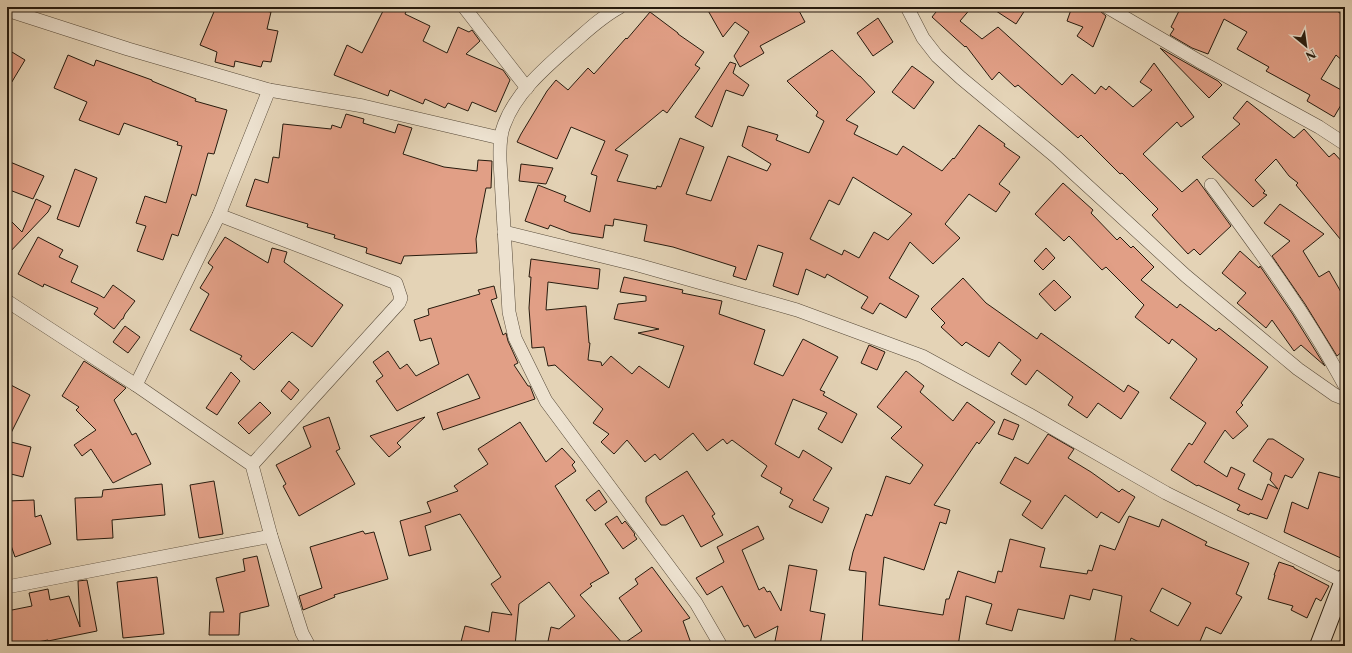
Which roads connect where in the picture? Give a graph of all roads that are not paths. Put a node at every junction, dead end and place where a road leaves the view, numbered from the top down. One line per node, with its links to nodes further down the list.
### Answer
1 (464, 7): 7 (street)
2 (620, 7): 6 (street)
3 (907, 7): 17 (street)
4 (1107, 7): 10 (street)
5 (7, 10): 8 (street)
6 (603, 11): 7 (street)
7 (527, 88): 9 (street)
8 (269, 90): 9 (street); 12 (street)
9 (500, 138): 13 (street)
10 (1345, 144)
11 (1211, 185): 16 (street)
12 (219, 215): 15 (street); 18 (street)
13 (504, 232): 20 (street); 23 (street)
14 (7, 301): 15 (street)
15 (136, 385): 18 (street)
16 (1345, 386)
17 (1345, 399)
18 (252, 465): 19 (street)
19 (271, 536): 21 (street); 22 (street)
20 (1345, 580): 24 (main road)
21 (7, 587)
22 (309, 646)
23 (721, 646)
24 (1319, 646)

